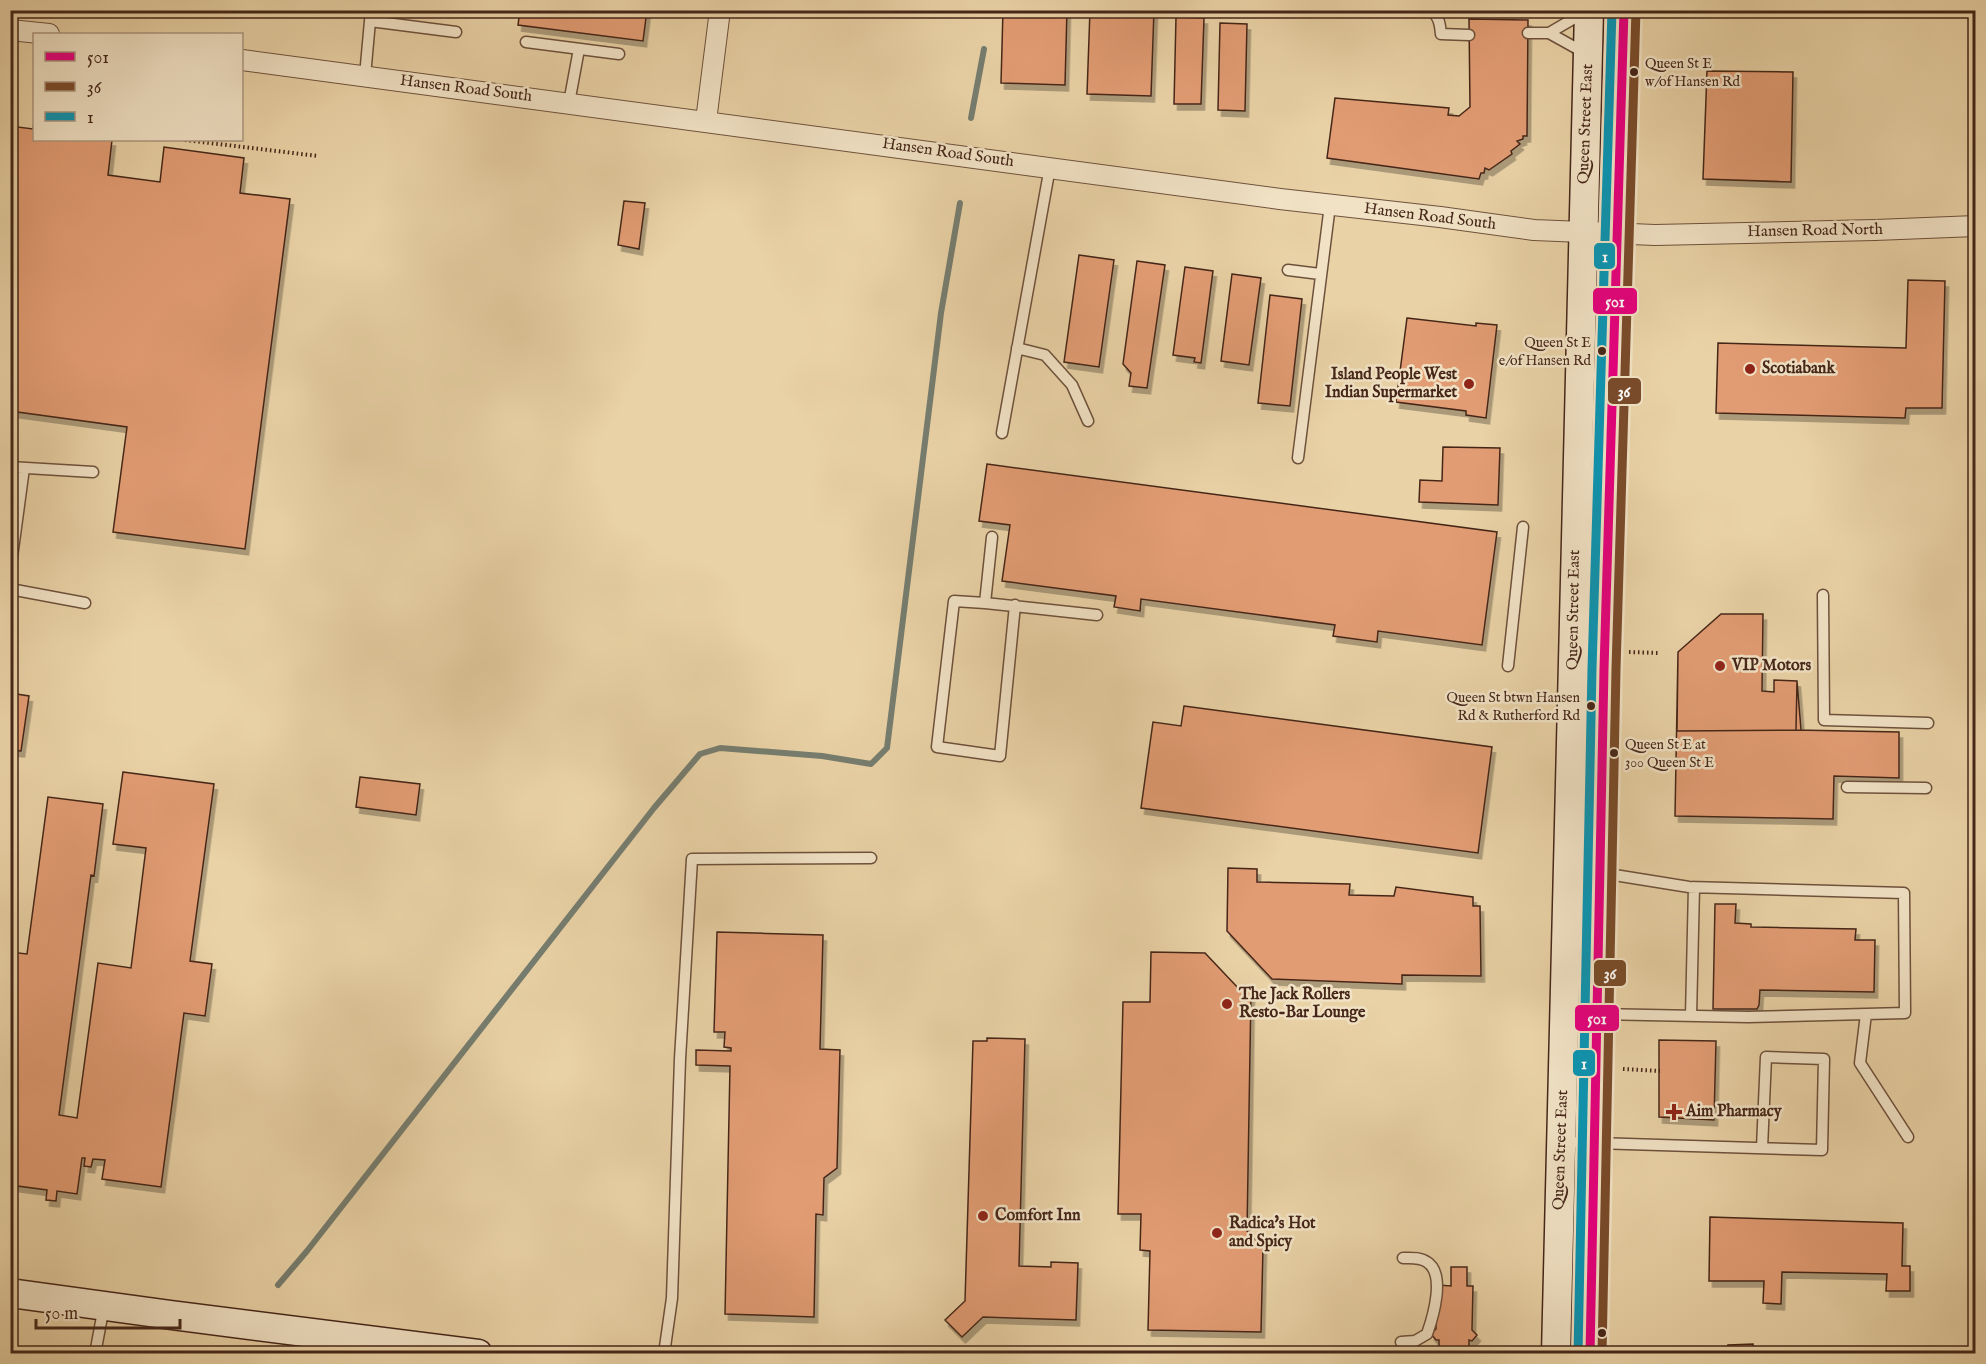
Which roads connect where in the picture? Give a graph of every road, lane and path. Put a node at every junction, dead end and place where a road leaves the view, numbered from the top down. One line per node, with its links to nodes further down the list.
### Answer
1 (720, 10): 19 (street)
2 (1428, 10): 11 (lane)
3 (1588, 10): 10 (lane); 15 (main road, Queen Street East)
4 (1624, 10): 26 (main road, Queen Street East)
5 (371, 16): 7 (lane); 17 (lane)
6 (10, 30): 8 (street)
7 (456, 32)
8 (39, 33)
9 (1528, 33): 10 (lane)
10 (1549, 33): 15 (lane)
11 (1469, 34)
12 (526, 42): 13 (lane)
13 (579, 50): 14 (lane); 18 (lane)
14 (619, 54)
15 (1588, 55): 25 (main road, Queen Street East)
16 (243, 60): 17 (street, Hansen Road South)
17 (365, 76): 18 (street, Hansen Road South)
18 (569, 103): 19 (street, Hansen Road South)
19 (706, 121): 22 (street, Hansen Road South)
20 (193, 141): 21 (path)
21 (318, 156)
22 (1050, 167): 23 (street, Hansen Road South); 30 (lane)
23 (1330, 205): 25 (street, Hansen Road South); 29 (lane)
24 (1976, 226): 27 (street, Hansen Road North)
25 (1582, 232): 26 (street, Hansen Road South); 61 (main road, Queen Street East)
26 (1617, 233): 27 (street, Hansen Road South); 53 (main road, Queen Street East)
27 (1655, 235)
28 (1288, 270): 29 (lane)
29 (1320, 274): 33 (lane)
30 (1017, 348): 31 (lane); 32 (lane)
31 (1088, 421)
32 (1002, 433)
33 (1298, 458)
34 (10, 467): 35 (lane)
35 (24, 468): 36 (lane); 39 (lane)
36 (93, 472)
37 (1523, 527): 48 (lane)
38 (992, 537): 43 (lane)
39 (10, 572)
40 (10, 589): 42 (lane)
41 (1823, 595): 49 (lane)
42 (85, 603)
43 (985, 603): 44 (lane); 44 (lane)
44 (1015, 605): 45 (lane)
45 (1097, 615)
46 (1629, 652): 47 (path)
47 (1659, 653)
48 (1508, 666)
49 (1928, 723)
50 (1847, 787): 51 (lane)
51 (1926, 788)
52 (872, 858): 70 (lane)
53 (1600, 873): 54 (lane); 55 (main road, Queen Street East)
54 (1694, 887): 56 (lane); 57 (lane)
55 (1596, 1014): 57 (lane); 62 (main road, Queen Street East)
56 (1866, 1014): 57 (lane); 60 (lane)
57 (1691, 1016)
58 (1623, 1069): 59 (path)
59 (1660, 1071)
60 (1908, 1137)
61 (1561, 1142): 62 (lane); 71 (main road, Queen Street East)
62 (1594, 1143): 63 (lane); 72 (main road, Queen Street East)
63 (1762, 1148): 63 (lane)
64 (1403, 1258): 67 (lane)
65 (10, 1293): 66 (main road)
66 (104, 1306): 68 (lane); 69 (main road)
67 (1401, 1342)
68 (95, 1353)
69 (478, 1353)
70 (664, 1353)
71 (1556, 1353)
72 (1590, 1353)

